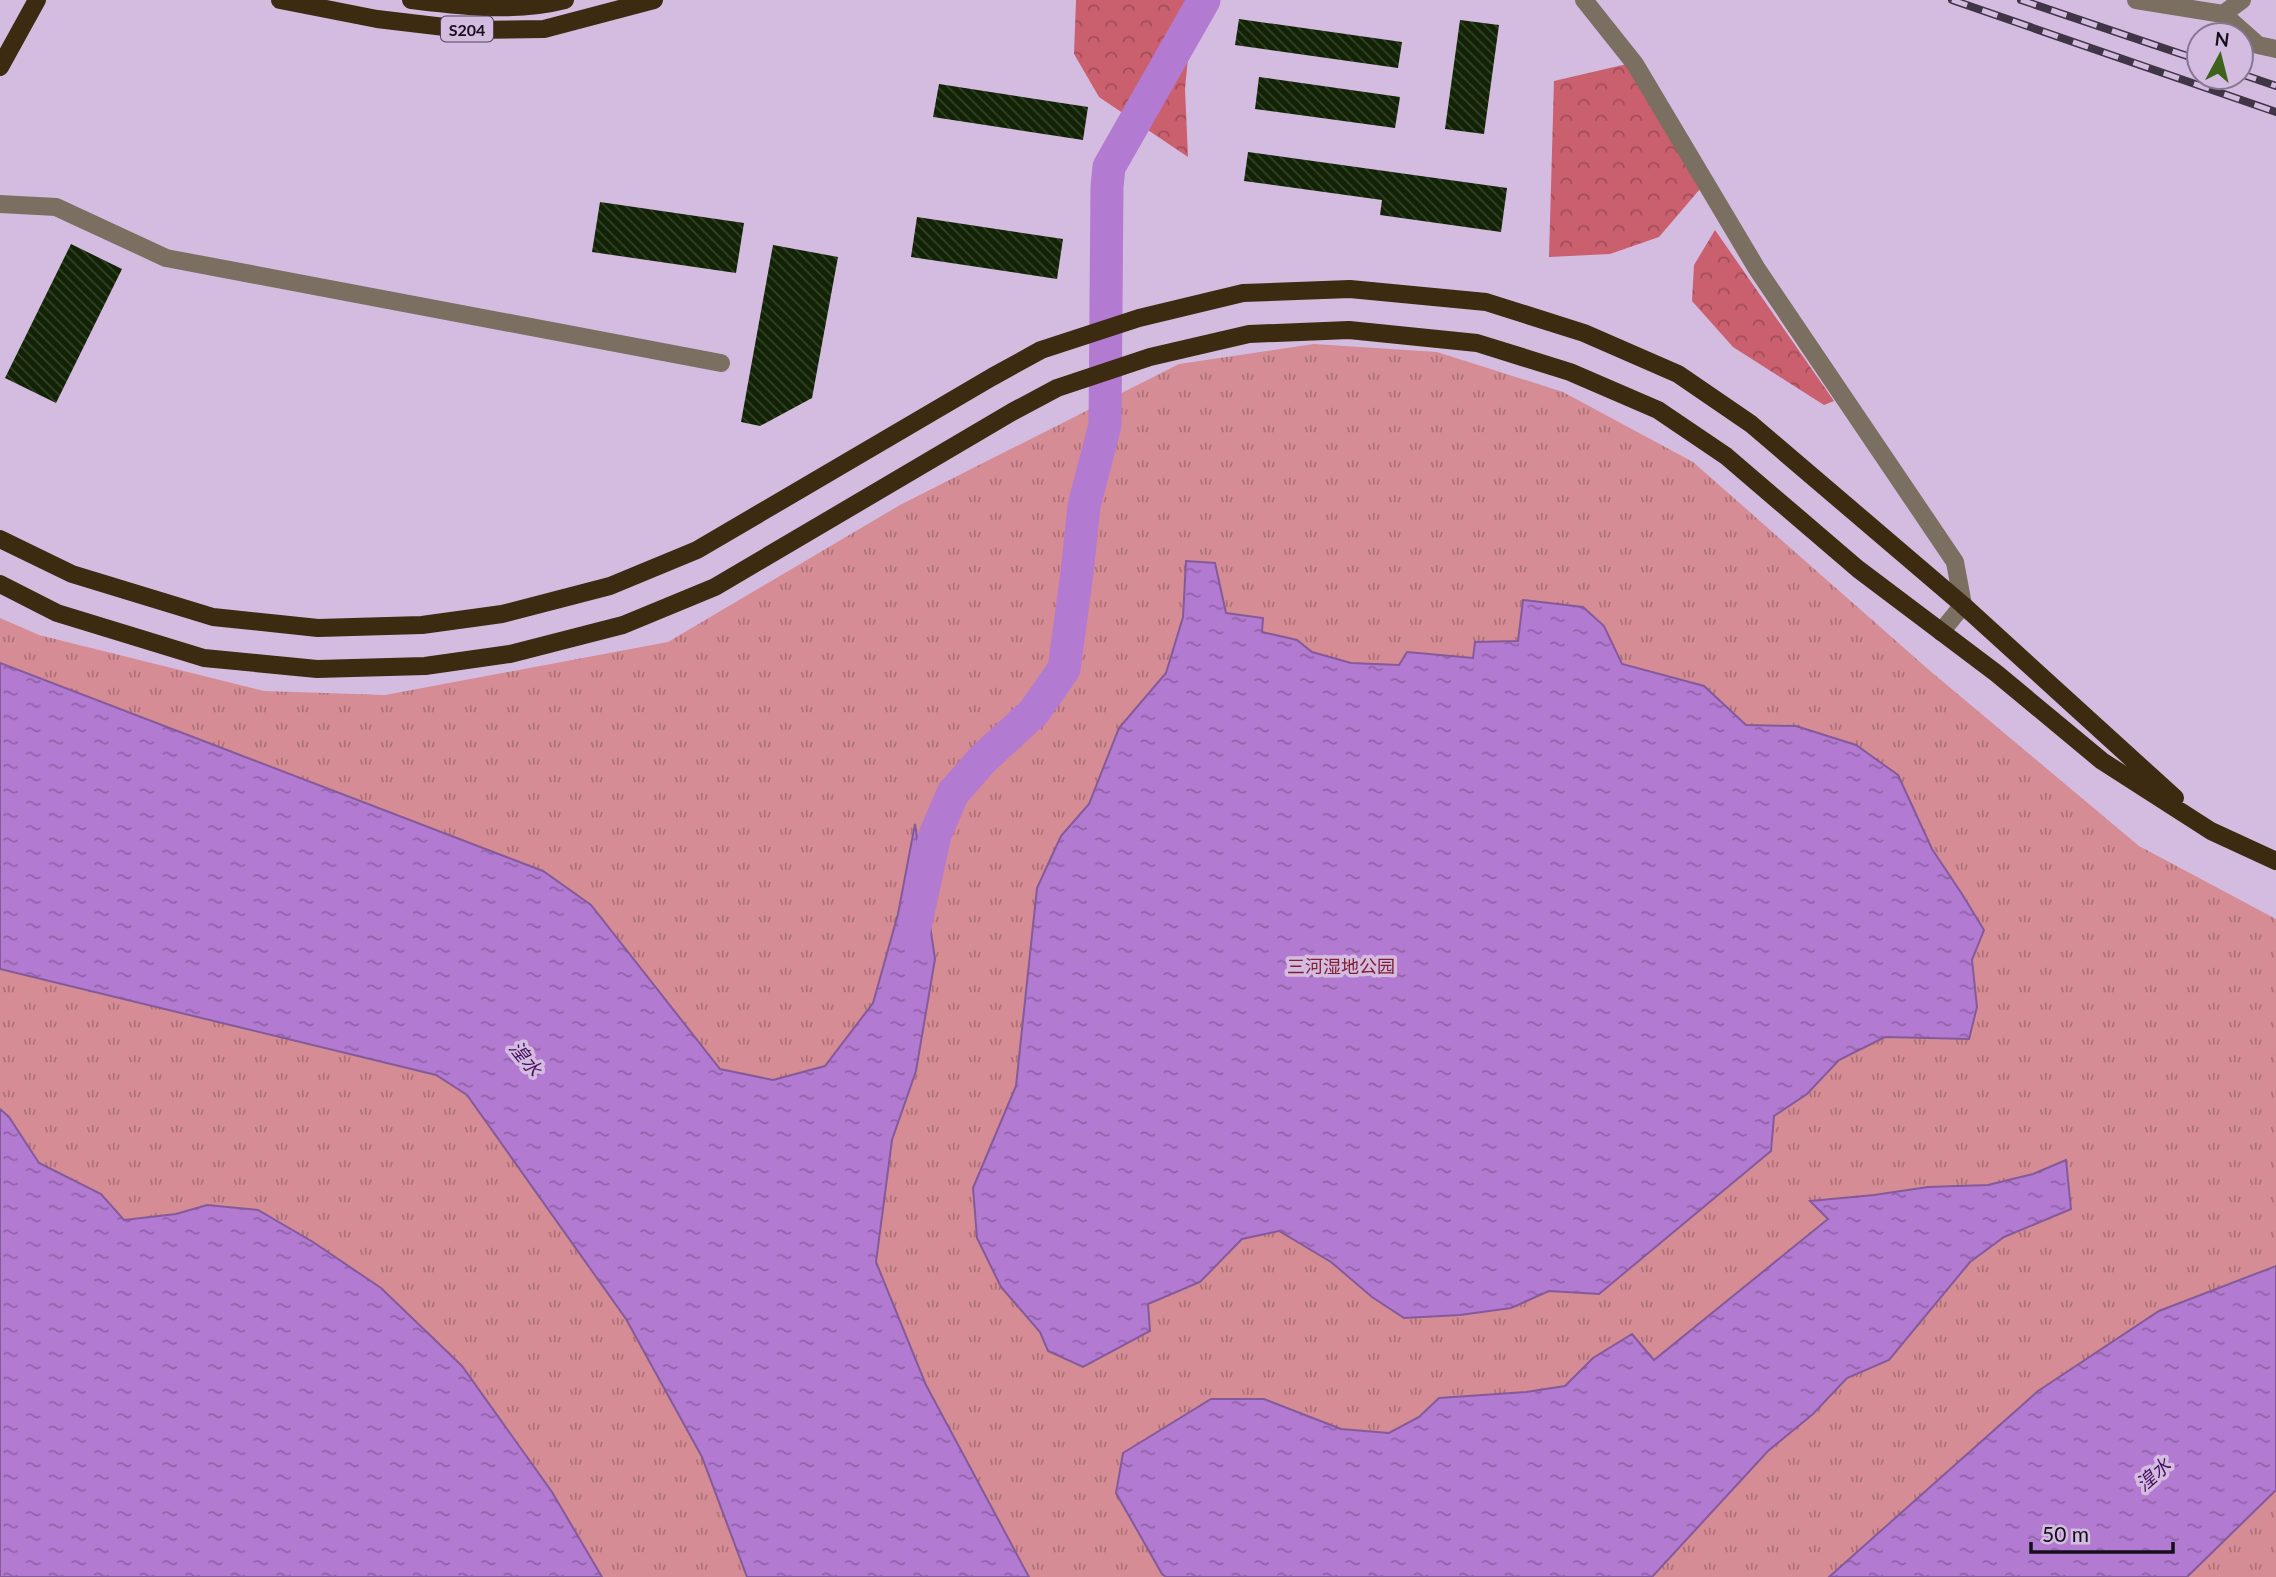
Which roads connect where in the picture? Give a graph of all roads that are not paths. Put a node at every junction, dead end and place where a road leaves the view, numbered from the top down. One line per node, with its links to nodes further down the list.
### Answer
1 (37, 0): 11 (main road)
2 (280, 0): 5 (main road, S204)
3 (411, 0): 4 (main road, S204)
4 (565, 0)
5 (654, 0)
6 (1584, 0): 16 (street)
7 (2136, 0): 9 (street)
8 (2242, 0): 9 (street)
9 (2224, 14): 10 (street)
10 (2276, 49)
11 (0, 67)
12 (0, 204): 13 (street)
13 (721, 363)
14 (0, 538): 16 (main road)
15 (0, 584): 17 (main road)
16 (1963, 605): 17 (street); 18 (main road)
17 (1941, 632): 18 (main road)
18 (2211, 831): 19 (main road)
19 (2276, 861)

